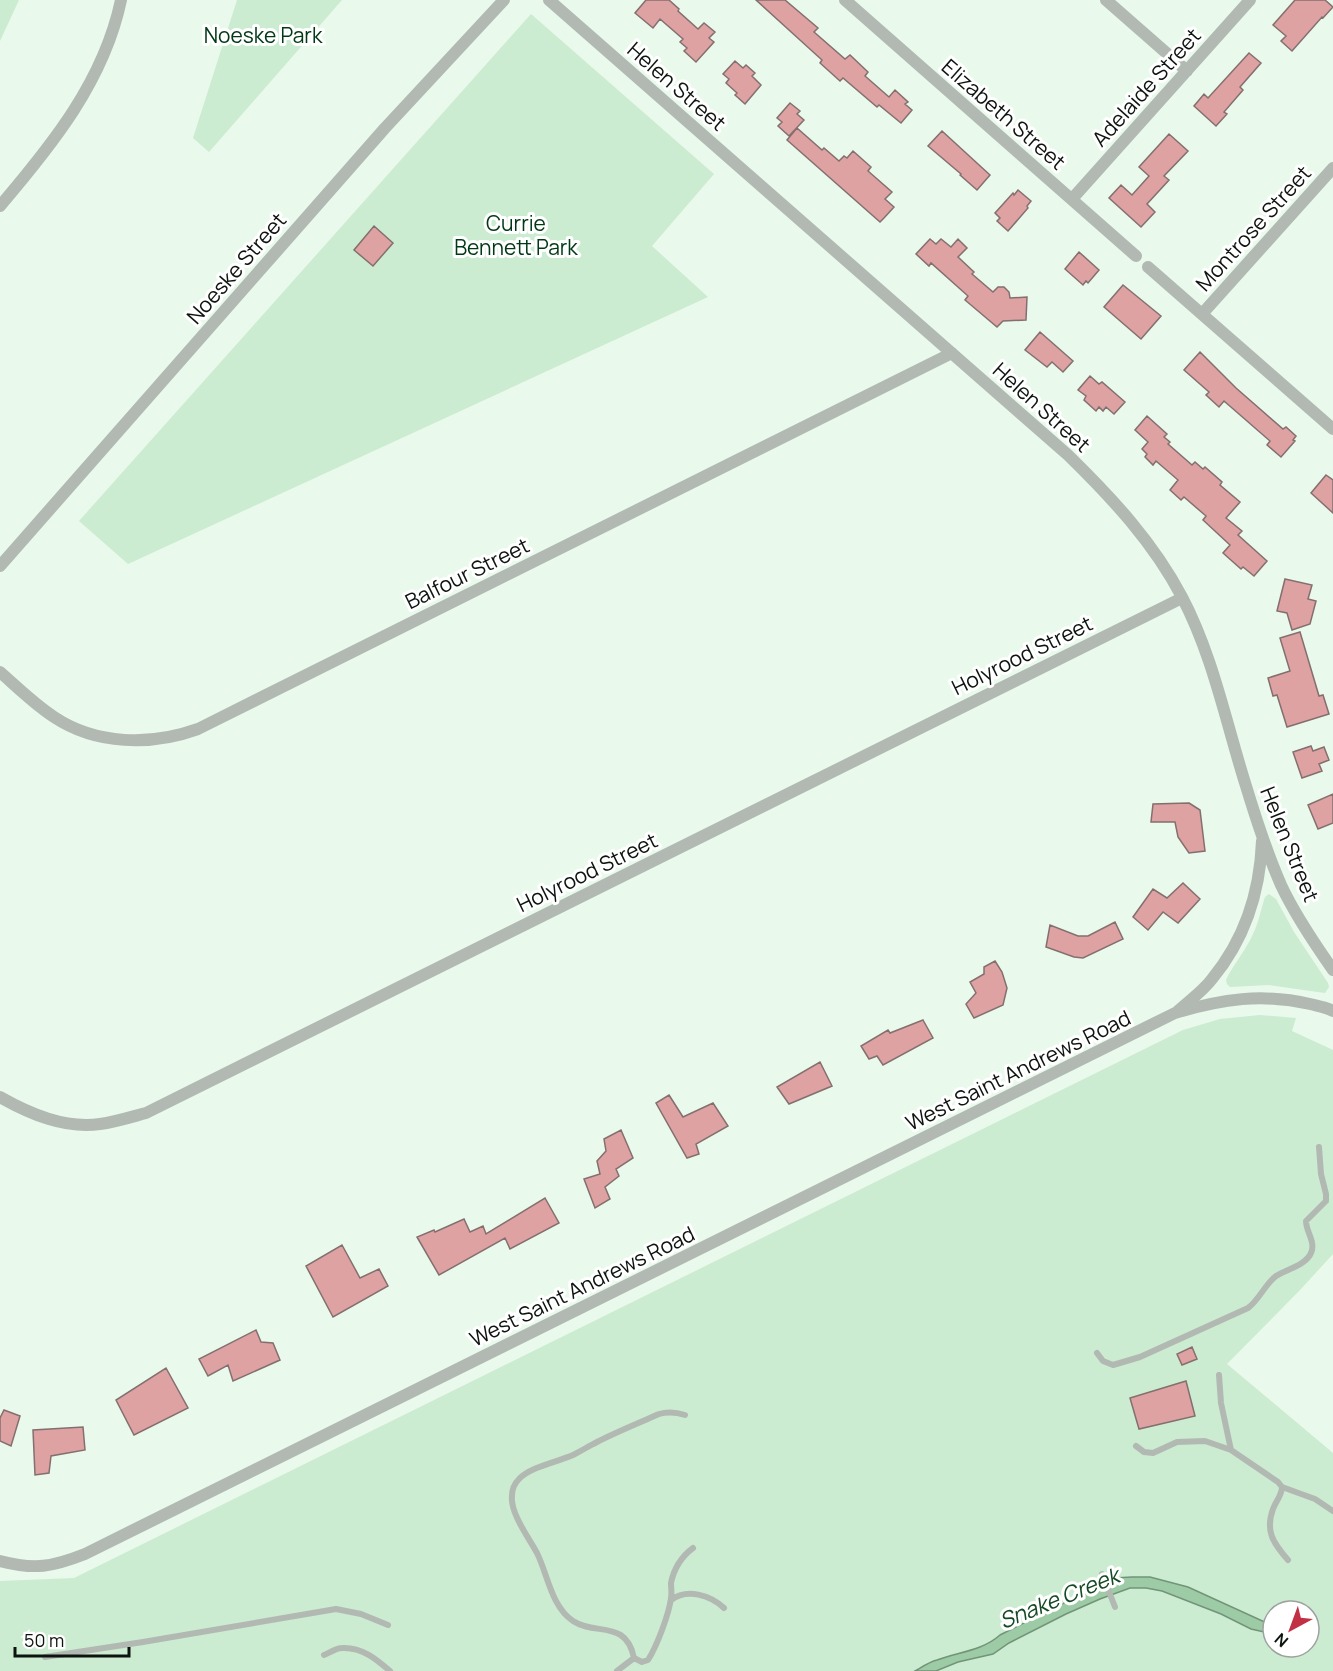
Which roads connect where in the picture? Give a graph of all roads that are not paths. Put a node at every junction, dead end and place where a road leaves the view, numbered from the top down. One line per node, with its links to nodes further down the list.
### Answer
1 (121, 0): 10 (street)
2 (504, 0): 16 (street, Noeske Street)
3 (549, 0): 14 (street, Helen Street)
4 (845, 0): 9 (street, Elizabeth Street)
5 (1106, 0): 7 (street)
6 (1250, 0): 7 (street, Adelaide Street)
7 (1187, 71): 9 (street, Adelaide Street)
8 (1333, 168): 13 (street, Montrose Street)
9 (1072, 199): 11 (street, Elizabeth Street)
10 (0, 206)
11 (1136, 256)
12 (1148, 267): 13 (street)
13 (1202, 314): 15 (street)
14 (952, 353): 17 (street, Helen Street); 18 (street, Balfour Street)
15 (1333, 429)
16 (0, 566)
17 (1182, 597): 19 (street, Helen Street); 23 (street, Holyrood Street)
18 (0, 672)
19 (1262, 835): 20 (street, Helen Street); 22 (street, West Saint Andrews Road)
20 (1333, 970)
21 (1333, 1011): 22 (street, West Saint Andrews Road)
22 (1175, 1013): 33 (street, West Saint Andrews Road)
23 (0, 1097)
24 (1319, 1147): 25 (lane)
25 (1097, 1353)
26 (1219, 1375): 29 (lane)
27 (685, 1415): 42 (lane)
28 (1136, 1446): 29 (lane)
29 (1231, 1450): 30 (lane)
30 (1282, 1487): 31 (lane); 34 (lane)
31 (1333, 1511)
32 (693, 1548): 36 (lane)
33 (0, 1560)
34 (1288, 1560)
35 (1102, 1574): 37 (lane)
36 (670, 1601): 38 (lane); 42 (lane)
37 (1115, 1607)
38 (724, 1608)
39 (388, 1625): 41 (lane)
40 (324, 1655): 43 (lane)
41 (45, 1657)
42 (634, 1658): 44 (lane)
43 (390, 1671)
44 (618, 1671)

